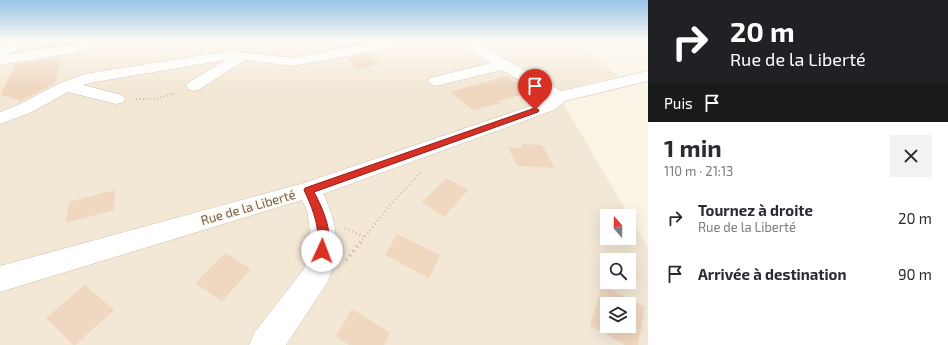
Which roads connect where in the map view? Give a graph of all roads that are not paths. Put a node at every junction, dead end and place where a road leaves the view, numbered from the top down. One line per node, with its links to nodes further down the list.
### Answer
1 (24, 57): 7 (street)
2 (217, 57): 11 (street)
3 (240, 57): 12 (street)
4 (254, 57): 5 (street)
5 (319, 57)
6 (492, 57): 8 (street)
7 (0, 61)
8 (504, 64): 10 (street); 13 (street)
9 (648, 76): 13 (street)
10 (436, 81)
11 (66, 86): 14 (street); 15 (street)
12 (194, 86)
13 (559, 97): 16 (street, Rue de la Liberté)
14 (116, 99)
15 (0, 118)
16 (309, 190): 17 (street, Rue de la Liberté); 18 (street)
17 (0, 279)
18 (266, 345)

